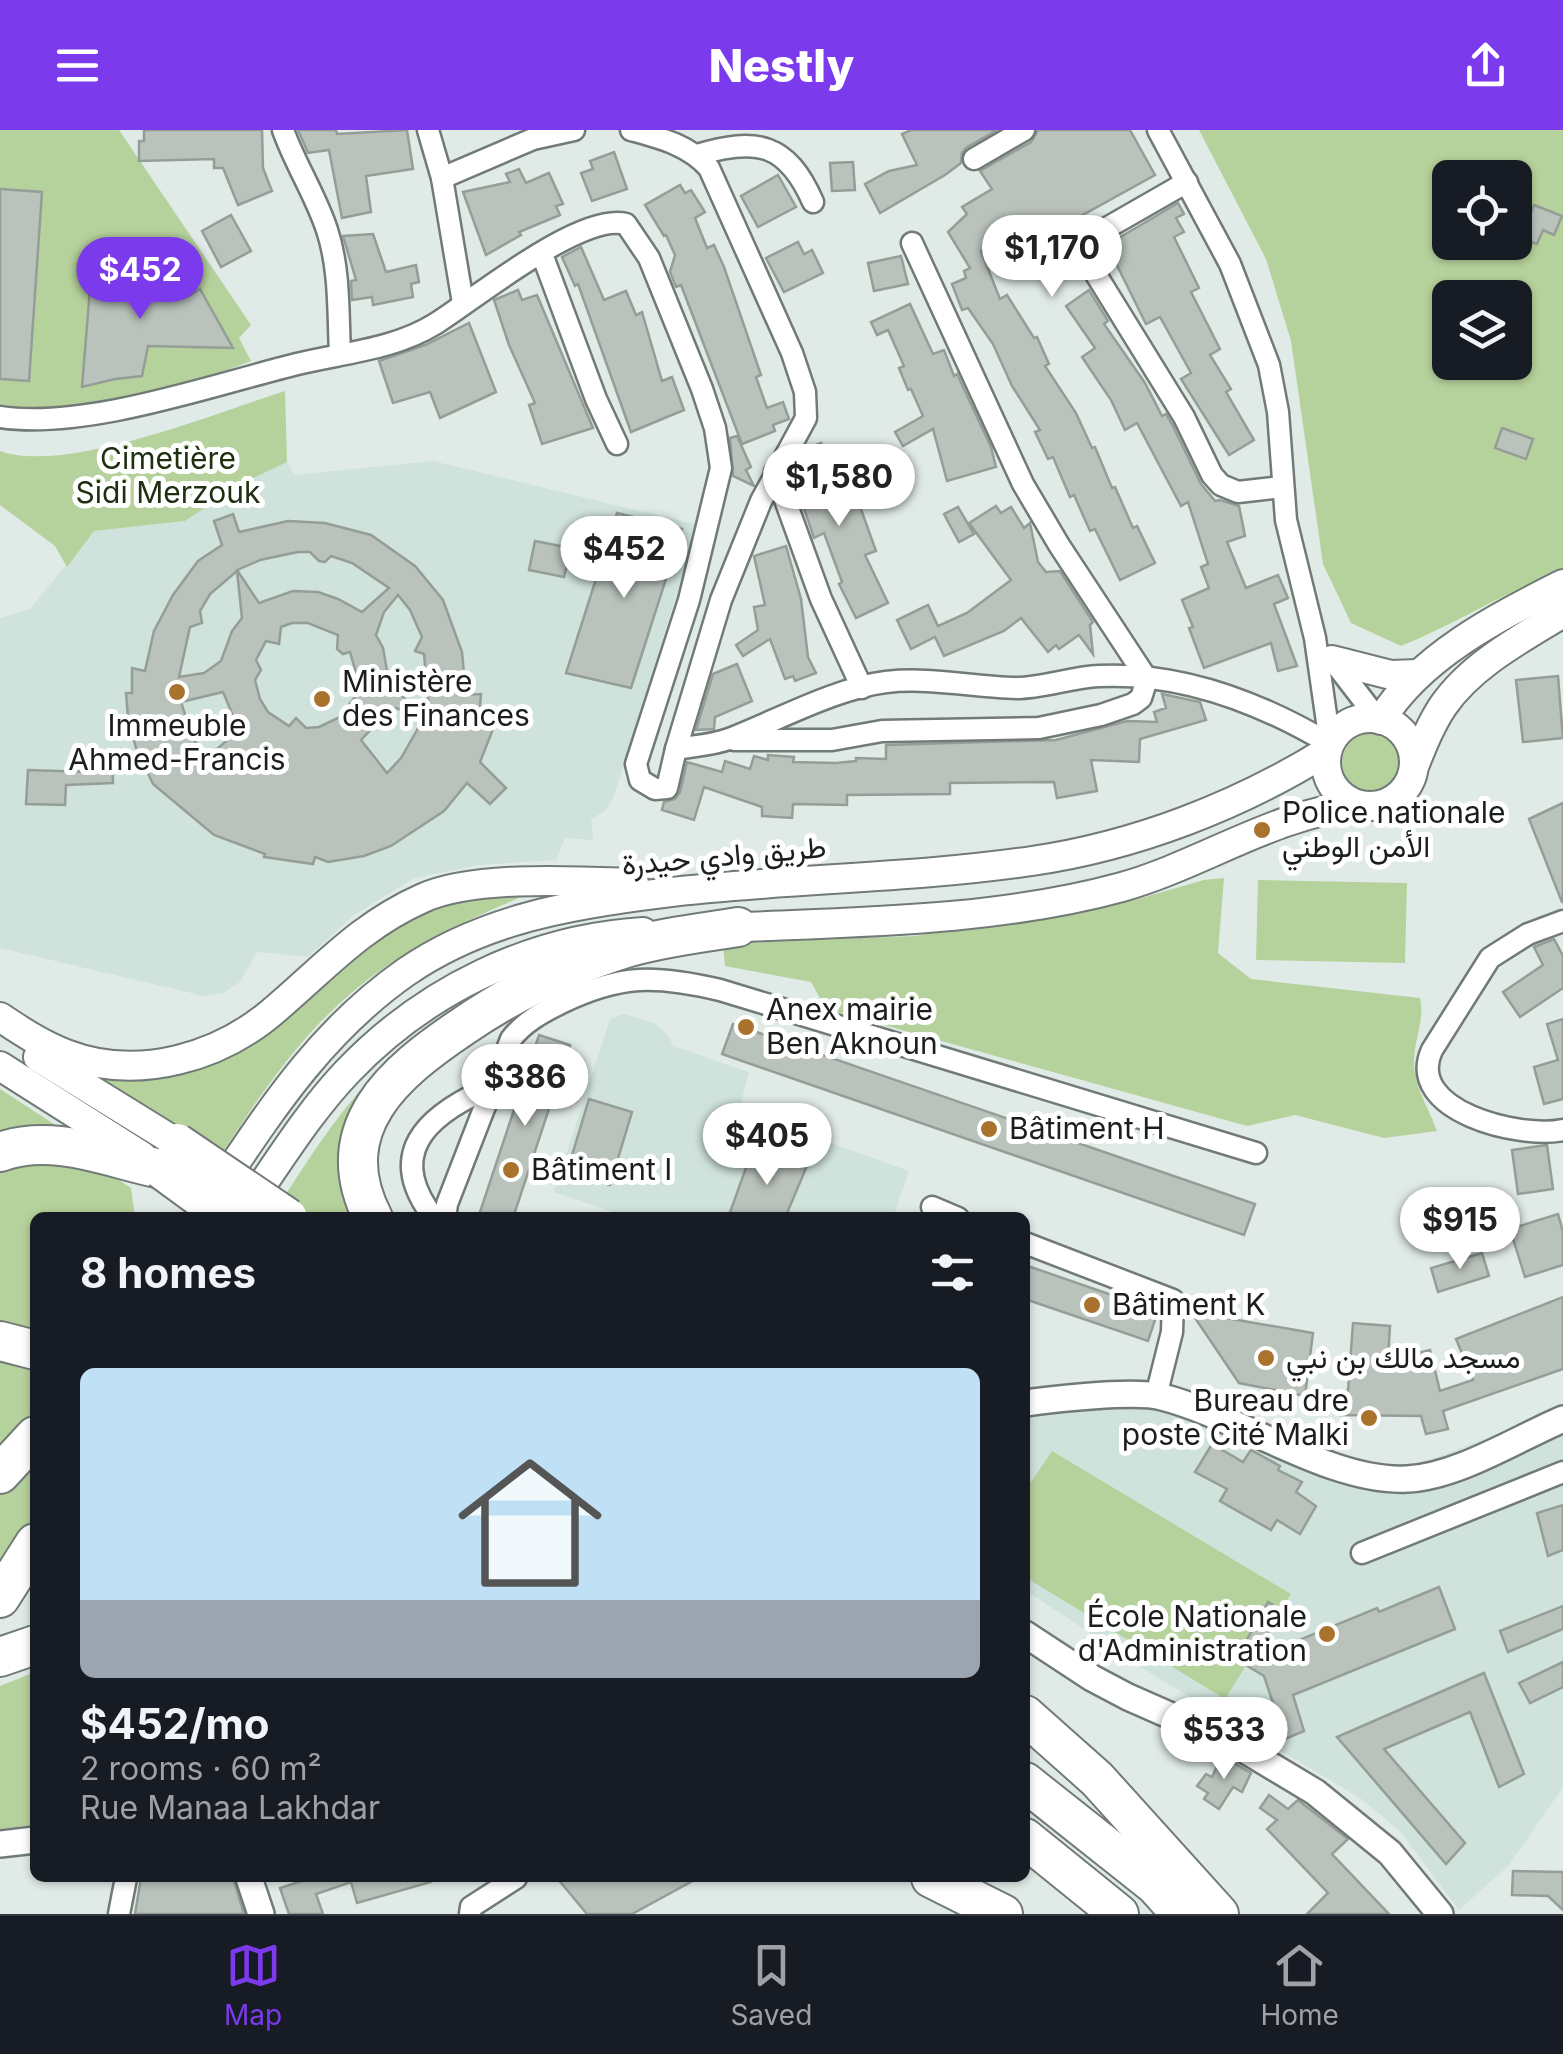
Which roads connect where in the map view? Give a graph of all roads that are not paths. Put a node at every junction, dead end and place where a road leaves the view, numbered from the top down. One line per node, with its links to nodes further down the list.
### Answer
1 (283, 130): 15 (street)
2 (428, 130): 9 (street)
3 (574, 130): 9 (street)
4 (631, 130): 7 (street)
5 (1024, 130): 8 (street)
6 (1158, 130): 10 (street)
7 (697, 154): 11 (street); 18 (street)
8 (974, 158)
9 (442, 178): 14 (street)
10 (1186, 182): 19 (street); 19 (street)
11 (813, 202)
12 (912, 243): 24 (street)
13 (542, 254): 14 (street); 17 (street); 29 (street)
14 (464, 304): 15 (street)
15 (340, 354): 16 (street)
16 (0, 417)
17 (617, 444)
18 (775, 472): 25 (street); 29 (street)
19 (1282, 487): 22 (street)
20 (1563, 584): 23 (main road)
21 (1563, 613): 30 (main road)
22 (1323, 649): 23 (main road); 26 (street); 28 (street)
23 (1418, 674): 26 (main road)
24 (1147, 678): 25 (street); 27 (street); 28 (street)
25 (862, 688): 27 (street)
26 (1379, 719): 28 (main road); 30 (main road)
27 (727, 740): 29 (street)
28 (1329, 746): 31 (main road); 32 (main road, طريق وادي حيدرة)
29 (676, 749)
30 (1414, 764): 31 (main road)
31 (1359, 805): 34 (main road)
32 (720, 886): 36 (main road); 46 (main road, طريق وادي حيدرة)
33 (1563, 921): 41 (street)
34 (738, 927): 35 (highway); 46 (main road)
35 (495, 1006): 39 (street); 48 (highway)
36 (0, 1018)
37 (0, 1034): 44 (main road)
38 (0, 1066): 44 (main road)
39 (484, 1090): 40 (street); 49 (street)
40 (479, 1120): 43 (street); 50 (street)
41 (1563, 1130)
42 (0, 1152): 44 (highway)
43 (1256, 1153)
44 (169, 1156): 46 (highway, bridge); 47 (highway, bridge)
45 (932, 1207): 51 (street)
46 (235, 1209)
47 (276, 1212)
48 (369, 1212)
49 (430, 1212)
50 (447, 1212)
51 (944, 1212)
52 (1030, 1245): 55 (street)
53 (0, 1342): 54 (highway)
54 (30, 1349)
55 (1156, 1396): 56 (street); 57 (street)
56 (1030, 1403)
57 (1563, 1420)
58 (30, 1441): 60 (highway)
59 (1563, 1472): 61 (street)
60 (0, 1474)
61 (1362, 1553)
62 (30, 1558): 63 (highway)
63 (15, 1601)
64 (1030, 1637): 81 (street)
65 (30, 1647): 66 (highway)
66 (0, 1657)
67 (1030, 1720): 80 (highway)
68 (1030, 1786): 79 (highway)
69 (1030, 1842): 78 (highway)
70 (125, 1882): 74 (street)
71 (250, 1882): 75 (street)
72 (510, 1882): 76 (street)
73 (939, 1882): 77 (highway)
74 (119, 1914)
75 (261, 1914)
76 (470, 1914)
77 (1003, 1914)
78 (1119, 1914)
79 (1182, 1914)
80 (1218, 1914)
81 (1440, 1914)

